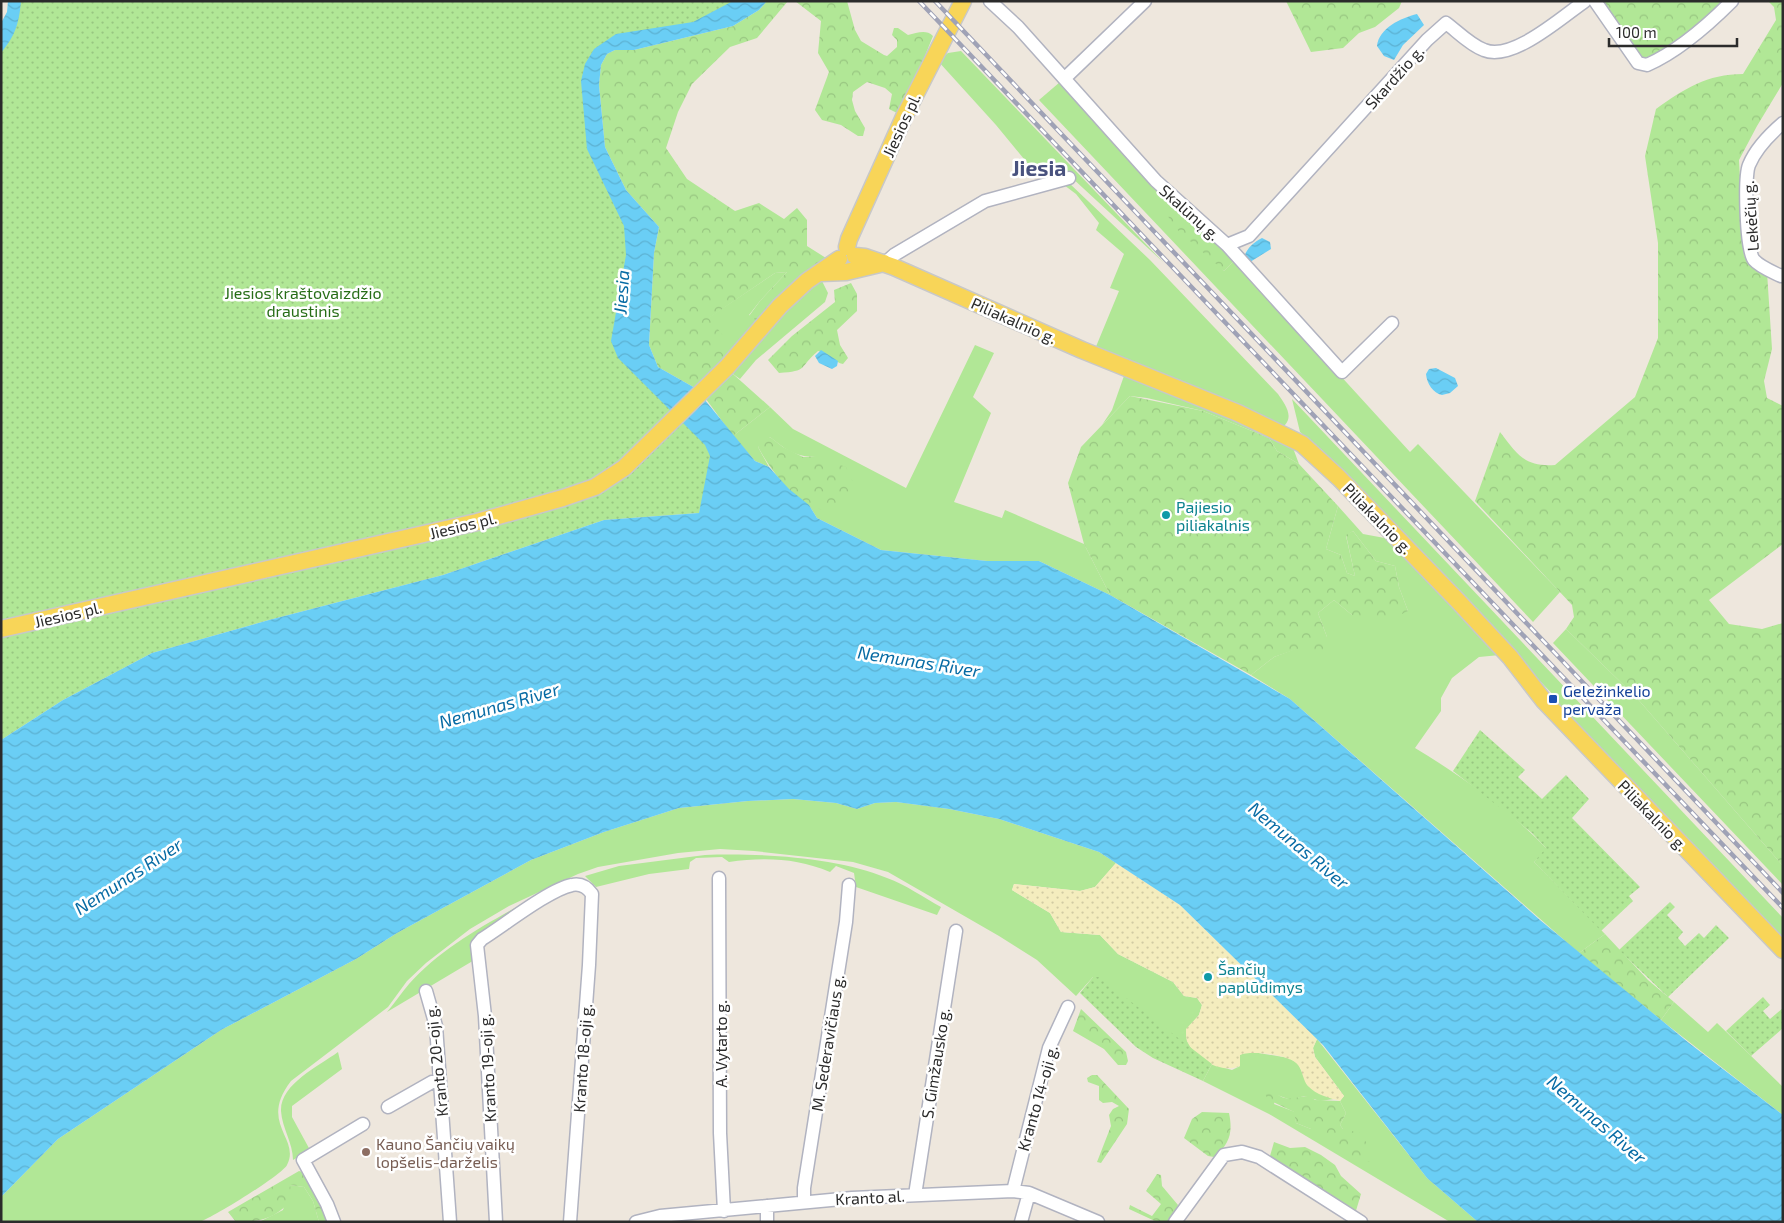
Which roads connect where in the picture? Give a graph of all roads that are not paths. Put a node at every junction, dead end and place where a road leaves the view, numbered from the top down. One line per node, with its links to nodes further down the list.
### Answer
1 (990, 1): 7 (street, Skalūnų g.)
2 (1145, 1): 7 (street)
3 (1586, 1): 10 (street, Skardžio g.)
4 (1595, 1): 5 (street)
5 (1732, 1)
6 (960, 3): 11 (main road, Jiesios pl.)
7 (1065, 78): 10 (street, Skalūnų g.)
8 (1783, 123): 14 (street, Lekėčių g.)
9 (1068, 178): 12 (street)
10 (1227, 245): 15 (street, Skalūnų g.)
11 (847, 254): 12 (main road, Piliakalnio g.); 13 (main road, Jiesios pl.)
12 (885, 263): 13 (main road); 21 (main road, Piliakalnio g.)
13 (820, 273): 16 (main road, Jiesios pl.)
14 (1782, 275)
15 (1392, 323)
16 (1, 629)
17 (720, 878): 32 (street, A. Vytarto g.)
18 (849, 885): 30 (street, M. Sederavičiaus g.)
19 (592, 894): 37 (street, Kranto 19-oji g.); 38 (street, Kranto 18-oji g.)
20 (956, 931): 29 (street, S. Gimžausko g.)
21 (1783, 950)
22 (426, 991): 24 (street, Kranto 20-oji g.)
23 (1068, 1008): 27 (street, Kranto 14-oji g.)
24 (440, 1081): 25 (street); 36 (street, Kranto 20-oji g.)
25 (388, 1107)
26 (362, 1124): 35 (street)
27 (1013, 1190): 28 (street, Kranto al.); 29 (street, Kranto al.)
28 (1029, 1193): 41 (street); 42 (street, Kranto al.)
29 (915, 1195): 30 (street, Kranto al.)
30 (804, 1202): 31 (street, Kranto al.)
31 (767, 1206): 32 (street, Kranto al.); 40 (street)
32 (724, 1211): 33 (street, Kranto al.)
33 (660, 1219): 39 (street, Kranto al.)
34 (1358, 1221): 43 (street)
35 (334, 1222)
36 (450, 1222)
37 (496, 1222)
38 (570, 1222)
39 (636, 1222)
40 (767, 1222)
41 (1021, 1222)
42 (1098, 1222)
43 (1174, 1222)

